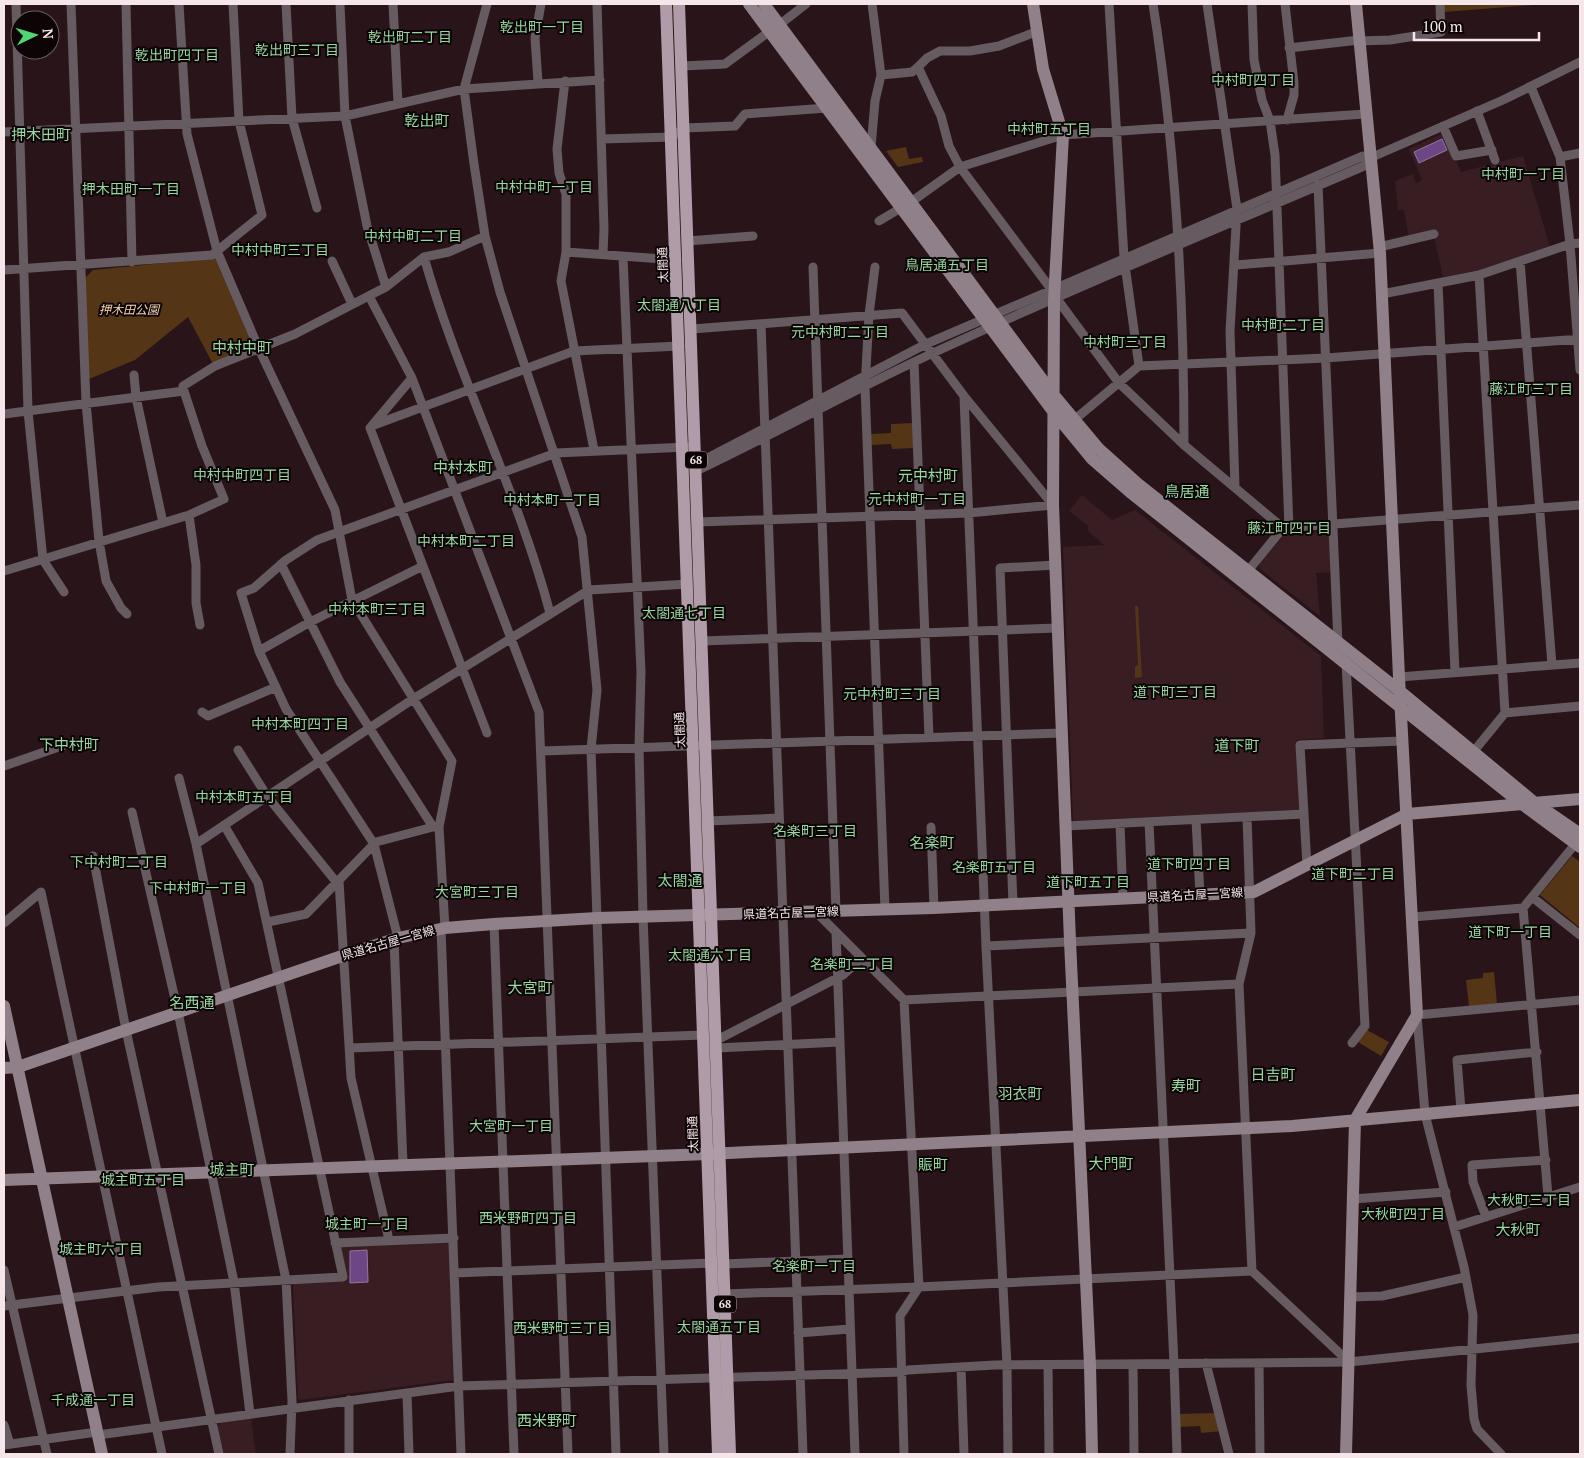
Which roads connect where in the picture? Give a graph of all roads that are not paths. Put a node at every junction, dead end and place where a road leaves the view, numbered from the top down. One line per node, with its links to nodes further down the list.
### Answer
1 (16, 4): 55 (street)
2 (71, 4): 52 (street)
3 (126, 4): 50 (street)
4 (179, 4): 48 (street)
5 (233, 4): 46 (street)
6 (286, 4): 44 (street)
7 (340, 4): 43 (street)
8 (392, 4): 39 (street)
9 (487, 4): 38 (street)
10 (541, 4): 36 (street)
11 (597, 4): 34 (street)
12 (666, 4): 59 (main road, 太閤通 / 68)
13 (679, 4): 31 (main road, 太閤通 / 68)
14 (749, 4): 26 (street)
15 (764, 4): 26 (street)
16 (806, 4): 26 (street)
17 (872, 4): 33 (street)
18 (1034, 4): 27 (street)
19 (1109, 4): 57 (street)
20 (1153, 4): 54 (street)
21 (1207, 4): 49 (street)
22 (1252, 4): 47 (street)
23 (1285, 4): 29 (street)
24 (1356, 4): 28 (street)
25 (1440, 4): 28 (street)
26 (774, 28): 31 (street); 40 (street); 61 (street)
27 (1038, 32): 32 (street); 58 (street)
28 (1359, 41): 29 (street); 42 (street)
29 (1289, 48): 45 (street)
30 (1580, 62): 37 (street)
31 (682, 66): 53 (main road, 太閤通 / 68)
32 (918, 67): 33 (street); 67 (street)
33 (881, 75): 61 (street)
34 (600, 80): 35 (street); 60 (street)
35 (565, 81): 36 (street); 86 (street)
36 (538, 82): 38 (street)
37 (1531, 87): 41 (street); 64 (street)
38 (464, 88): 39 (street); 78 (street)
39 (398, 104): 43 (street)
40 (827, 108): 53 (street); 71 (street)
41 (1477, 111): 51 (street); 62 (street)
42 (1365, 114): 45 (street); 65 (street)
43 (345, 116): 44 (street); 106 (street)
44 (292, 118): 46 (street); 72 (street)
45 (1287, 120): 47 (street)
46 (239, 121): 48 (street); 85 (street)
47 (1270, 121): 49 (street); 69 (street)
48 (186, 123): 50 (street); 85 (street)
49 (1225, 125): 54 (street); 73 (street)
50 (129, 126): 52 (street); 95 (street)
51 (1443, 126): 62 (street); 65 (street)
52 (75, 128): 55 (street); 98 (street)
53 (684, 128): 59 (street); 80 (main road, 太閤通 / 68)
54 (1171, 129): 57 (street); 77 (street)
55 (21, 131): 56 (street); 101 (street)
56 (4, 132)
57 (1117, 132): 58 (street); 90 (street)
58 (1063, 135): 67 (street); 107 (street)
59 (672, 137): 60 (street); 92 (main road, 太閤通 / 68)
60 (602, 139): 87 (street)
61 (871, 148): 71 (street)
62 (1492, 150): 66 (street)
63 (1580, 153): 64 (street)
64 (1560, 157): 82 (street)
65 (1370, 158): 68 (street); 69 (street); 84 (street)
66 (1495, 160)
67 (960, 167): 71 (street); 107 (street)
68 (1318, 185): 70 (street); 91 (street)
69 (1277, 191): 70 (street); 73 (street)
70 (1278, 203): 75 (street); 96 (street)
71 (906, 205): 74 (street); 113 (street)
72 (317, 208)
73 (1237, 209): 75 (street); 77 (street)
74 (879, 220)
75 (1237, 220): 83 (street); 97 (street)
76 (1434, 234): 84 (street)
77 (1177, 235): 83 (street); 90 (street)
78 (486, 236): 88 (street); 133 (street)
79 (753, 236): 80 (street)
80 (688, 241): 115 (main road, 太閤通 / 68)
81 (1580, 243): 82 (street)
82 (1570, 244): 94 (street); 116 (street)
83 (1177, 246): 102 (street); 131 (street)
84 (1380, 250): 91 (street); 108 (street)
85 (217, 251): 95 (street); 121 (street)
86 (566, 252): 87 (street); 124 (street)
87 (603, 254): 89 (street)
88 (424, 257): 106 (street); 140 (street)
89 (622, 257): 92 (street); 122 (street)
90 (1124, 258): 102 (street); 107 (street)
91 (1322, 258): 96 (street); 127 (street)
92 (677, 260): 119 (main road, 太閤通 / 68)
93 (332, 261): 110 (street)
94 (1520, 261): 104 (street); 118 (street)
95 (132, 262): 98 (street)
96 (1280, 262): 97 (street); 128 (street)
97 (1236, 265): 130 (street)
98 (80, 266): 101 (street); 145 (street)
99 (875, 266): 111 (street)
100 (813, 267): 112 (street)
101 (24, 269): 103 (street); 148 (street)
102 (1125, 269): 107 (street); 132 (street)
103 (4, 270)
104 (1479, 275): 105 (street); 120 (street)
105 (1438, 284): 108 (street); 123 (street)
106 (386, 287): 109 (street)
107 (1054, 294): 113 (street); 138 (street); 142 (street)
108 (1382, 294): 126 (street)
109 (368, 296): 110 (street); 137 (street)
110 (352, 304): 121 (street)
111 (868, 315): 112 (street); 117 (street); 136 (street)
112 (814, 320): 114 (street); 146 (street)
113 (993, 321): 117 (street); 125 (street); 142 (street); 150 (street)
114 (761, 324): 115 (street); 153 (street)
115 (692, 329): 156 (main road, 太閤通 / 68)
116 (1579, 339): 118 (street); 134 (street)
117 (926, 344): 125 (street); 136 (street)
118 (1527, 344): 120 (street); 166 (street)
119 (680, 346): 122 (street); 156 (main road, 太閤通 / 68)
120 (1483, 347): 123 (street); 168 (street)
121 (259, 349): 141 (street); 181 (street)
122 (627, 349): 124 (street); 157 (street)
123 (1441, 350): 126 (street); 172 (street)
124 (574, 352): 133 (street); 158 (street)
125 (932, 353): 129 (street); 143 (street)
126 (1386, 354): 127 (street); 175 (street)
127 (1326, 358): 128 (street); 179 (street)
128 (1284, 359): 130 (street); 180 (street)
129 (914, 362): 139 (street); 171 (street)
130 (1231, 362): 131 (street); 162 (street)
131 (1184, 364): 132 (street); 155 (street)
132 (1139, 366): 138 (street)
133 (526, 369): 140 (street); 159 (street)
134 (1580, 370)
135 (134, 375): 144 (street)
136 (866, 376): 139 (street); 146 (street)
137 (412, 378): 147 (street); 152 (street)
138 (1119, 383): 151 (street); 155 (street)
139 (865, 387): 146 (street); 173 (street)
140 (471, 389): 147 (street); 161 (street)
141 (184, 391): 144 (street); 170 (street)
142 (1053, 394): 150 (street); 151 (street)
143 (964, 396): 164 (street); 169 (street)
144 (136, 397): 145 (street); 178 (street)
145 (86, 403): 148 (street); 182 (street)
146 (818, 404): 153 (street); 154 (street); 174 (street)
147 (422, 407): 152 (street); 163 (street)
148 (28, 411): 149 (street); 183 (street)
149 (4, 414)
150 (1055, 414): 164 (street); 210 (street)
151 (1074, 420): 188 (street)
152 (372, 426): 167 (street)
153 (765, 427): 154 (street); 160 (street)
154 (765, 438): 160 (street); 176 (street)
155 (1184, 445): 162 (street)
156 (689, 446): 157 (street); 160 (main road, 太閤通 / 68); 189 (main road, 太閤通 / 68)
157 (630, 449): 158 (street); 190 (street)
158 (594, 450): 159 (street)
159 (556, 452): 161 (street); 191 (street)
160 (696, 467): 177 (main road, 太閤通 / 68)
161 (502, 472): 163 (street); 194 (street)
162 (1235, 487): 180 (street)
163 (455, 490): 167 (street); 204 (street)
164 (1053, 505): 169 (street); 186 (street)
165 (1580, 505): 166 (street)
166 (1540, 508): 168 (street); 211 (street)
167 (401, 510): 181 (street); 185 (street)
168 (1492, 512): 172 (street); 213 (street)
169 (969, 513): 171 (street); 200 (street)
170 (189, 515): 178 (street); 197 (street)
171 (920, 515): 173 (street); 201 (street)
172 (1448, 515): 175 (street); 214 (street)
173 (870, 516): 174 (street); 202 (street)
174 (822, 518): 176 (street); 203 (street)
175 (1393, 519): 179 (street); 215 (street)
176 (768, 520): 177 (street); 205 (street)
177 (698, 522): 206 (main road, 太閤通 / 68)
178 (164, 523): 182 (street)
179 (1335, 524): 180 (street); 207 (street)
180 (1286, 528): 188 (street)
181 (339, 533): 184 (street); 193 (street)
182 (99, 542): 183 (street); 195 (street)
183 (43, 560): 187 (street); 192 (street)
184 (281, 564): 196 (street); 208 (street)
185 (423, 566): 193 (street); 212 (street)
186 (1056, 566): 198 (street); 199 (street)
187 (4, 571)
188 (1247, 572): 207 (street)
189 (688, 584): 190 (street); 235 (main road, 太閤通 / 68)
190 (637, 587): 191 (street); 236 (street)
191 (589, 590): 194 (street); 237 (street)
192 (64, 592)
193 (352, 600): 196 (street); 218 (street)
194 (550, 613): 204 (street)
195 (128, 614)
196 (310, 622): 208 (street); 223 (street)
197 (200, 625)
198 (1057, 628): 199 (street); 225 (street)
199 (1002, 629): 200 (street); 226 (street)
200 (973, 630): 201 (street); 227 (street)
201 (925, 632): 202 (street); 228 (street)
202 (874, 634): 203 (street); 229 (street)
203 (826, 636): 205 (street); 230 (street)
204 (511, 638): 212 (street); 239 (street)
205 (773, 638): 206 (street); 233 (street)
206 (702, 641): 235 (main road, 太閤通 / 68)
207 (1338, 643): 217 (street)
208 (259, 651): 216 (street)
209 (1580, 662): 211 (street)
210 (1346, 663): 220 (street); 234 (street)
211 (1552, 665): 213 (street)
212 (463, 669): 218 (street); 224 (street)
213 (1501, 669): 214 (street); 222 (street)
214 (1455, 672): 215 (street)
215 (1399, 677): 217 (street)
216 (276, 687): 221 (street); 241 (street)
217 (1401, 692): 220 (street); 240 (street)
218 (413, 699): 223 (street); 258 (street)
219 (1580, 706): 222 (street)
220 (1401, 707): 231 (street); 246 (street)
221 (202, 712)
222 (1505, 713): 240 (street)
223 (370, 729): 241 (street); 258 (street)
224 (487, 733)
225 (1062, 733): 226 (street); 257 (street)
226 (1007, 734): 227 (street); 273 (street)
227 (977, 735): 228 (street); 274 (street)
228 (929, 737): 229 (street)
229 (878, 738): 230 (street); 277 (street)
230 (830, 740): 233 (street); 278 (street)
231 (1402, 741): 234 (street); 249 (street)
232 (73, 742): 242 (street)
233 (777, 742): 235 (street); 251 (street)
234 (1350, 742): 248 (street); 260 (street)
235 (699, 744): 236 (street); 253 (main road, 太閤通 / 68); 281 (main road, 太閤通 / 68)
236 (639, 747): 237 (street); 282 (street)
237 (591, 749): 239 (street); 283 (street)
238 (238, 750): 244 (street)
239 (542, 751): 285 (street)
240 (1474, 751): 246 (street)
241 (321, 760): 244 (street); 263 (street)
242 (4, 766)
243 (179, 778): 262 (street)
244 (267, 796): 256 (street); 266 (street)
245 (1580, 799): 246 (street, 県道名古屋一宮線)
246 (1529, 803): 249 (street, 県道名古屋一宮線); 261 (street)
247 (132, 812): 311 (street)
248 (1304, 814): 250 (street); 265 (street)
249 (1407, 814): 260 (street, 県道名古屋一宮線); 284 (street)
250 (1247, 817): 252 (street); 267 (street)
251 (779, 818): 253 (street); 280 (street)
252 (1196, 820): 254 (street); 268 (street)
253 (708, 821): 281 (main road, 太閤通 / 68)
254 (1149, 822): 255 (street); 270 (street)
255 (1120, 824): 257 (street); 271 (street)
256 (224, 825): 262 (street); 286 (street)
257 (1066, 826): 272 (street)
258 (436, 827): 263 (street); 289 (street)
259 (931, 827): 275 (street)
260 (1355, 841): 265 (street, 県道名古屋一宮線); 320 (street)
261 (1579, 841): 269 (street)
262 (196, 844): 304 (street)
263 (374, 844): 266 (street); 294 (street)
264 (93, 856): 313 (street)
265 (1307, 866): 267 (street, 県道名古屋一宮線)
266 (338, 882): 286 (street); 297 (street)
267 (1249, 892): 268 (street, 県道名古屋一宮線); 291 (street)
268 (1200, 895): 270 (street, 県道名古屋一宮線)
269 (1532, 897): 276 (street); 292 (street)
270 (1152, 898): 271 (street, 県道名古屋一宮線); 293 (street)
271 (1122, 899): 272 (street, 県道名古屋一宮線)
272 (1069, 902): 273 (street, 県道名古屋一宮線); 295 (street)
273 (1013, 904): 274 (street, 県道名古屋一宮線)
274 (984, 905): 275 (street, 県道名古屋一宮線); 296 (street)
275 (934, 908): 277 (street, 県道名古屋一宮線)
276 (1523, 908): 284 (street); 309 (street)
277 (885, 909): 278 (street, 県道名古屋一宮線)
278 (836, 910): 279 (street, 県道名古屋一宮線)
279 (815, 912): 280 (street, 県道名古屋一宮線); 290 (street)
280 (783, 913): 281 (street, 県道名古屋一宮線); 308 (street)
281 (704, 915): 282 (street, 県道名古屋一宮線); 314 (main road, 太閤通 / 68); 321 (main road, 太閤通 / 68)
282 (644, 916): 283 (street, 県道名古屋一宮線); 315 (street)
283 (597, 918): 285 (street, 県道名古屋一宮線); 316 (street)
284 (1412, 918): 312 (street)
285 (548, 920): 288 (street, 県道名古屋一宮線); 317 (street)
286 (268, 922): 299 (street)
287 (4, 923): 325 (street)
288 (494, 924): 289 (street, 県道名古屋一宮線); 319 (street)
289 (443, 928): 294 (street, 県道名古屋一宮線); 322 (street)
290 (836, 932): 298 (street); 300 (street)
291 (1251, 933): 293 (street); 301 (street)
292 (1580, 935)
293 (1154, 938): 295 (street); 302 (street)
294 (396, 939): 297 (street, 県道名古屋一宮線); 324 (street)
295 (1070, 942): 296 (street); 303 (street)
296 (986, 946): 305 (street)
297 (345, 955): 299 (street, 県道名古屋一宮線); 326 (street)
298 (862, 958): 300 (street); 306 (street)
299 (280, 977): 304 (street, 県道名古屋一宮線); 351 (street)
300 (838, 978): 308 (street); 318 (street)
301 (1239, 984): 302 (street); 335 (street)
302 (1157, 988): 303 (street); 336 (street)
303 (1072, 992): 305 (street); 337 (street)
304 (228, 995): 311 (street, 県道名古屋一宮線); 352 (street)
305 (988, 997): 306 (street); 338 (street)
306 (904, 1000): 339 (street)
307 (1580, 1000): 309 (street)
308 (787, 1004): 321 (street); 323 (street)
309 (1532, 1004): 312 (street); 327 (street)
310 (4, 1006): 328 (street)
311 (178, 1012): 313 (street, 県道名古屋一宮線); 353 (street)
312 (1417, 1015): 333 (street); 334 (street)
313 (126, 1030): 325 (street, 県道名古屋一宮線); 354 (street)
314 (703, 1035): 315 (street); 342 (main road, 太閤通 / 68)
315 (648, 1037): 316 (street); 343 (street)
316 (601, 1039): 317 (street); 344 (street)
317 (554, 1041): 319 (street); 345 (street)
318 (840, 1042): 323 (street); 340 (street)
319 (498, 1043): 322 (street); 346 (street)
320 (1352, 1043)
321 (716, 1044): 323 (street); 342 (main road, 太閤通 / 68)
322 (447, 1045): 324 (street); 348 (street)
323 (789, 1045): 341 (street)
324 (399, 1046): 326 (street); 349 (street)
325 (76, 1047): 328 (street, 県道名古屋一宮線); 355 (street)
326 (350, 1048): 350 (street)
327 (1537, 1052): 331 (street); 332 (street)
328 (18, 1067): 329 (street, 県道名古屋一宮線); 356 (street)
329 (4, 1068)
330 (1580, 1100): 331 (street)
331 (1541, 1103): 332 (street); 347 (street)
332 (1461, 1110): 333 (street)
333 (1425, 1114): 334 (street); 359 (street)
334 (1355, 1120): 335 (street); 361 (street)
335 (1247, 1128): 336 (street); 375 (street)
336 (1164, 1132): 337 (street); 377 (street)
337 (1080, 1136): 338 (street); 380 (street)
338 (996, 1140): 339 (street); 382 (street)
339 (912, 1144): 340 (street); 384 (street)
340 (843, 1147): 341 (street); 367 (street)
341 (792, 1150): 342 (street); 368 (street)
342 (714, 1154): 343 (street); 369 (main road, 太閤通 / 68)
343 (653, 1156): 344 (street); 370 (street)
344 (605, 1157): 345 (street); 371 (street)
345 (558, 1159): 346 (street); 372 (street)
346 (502, 1160): 348 (street); 374 (street)
347 (1546, 1160): 360 (street); 362 (street)
348 (450, 1162): 349 (street); 364 (street)
349 (403, 1164): 350 (street)
350 (373, 1165): 351 (street); 365 (street)
351 (319, 1167): 352 (street); 366 (street)
352 (263, 1170): 353 (street); 379 (street)
353 (211, 1172): 354 (street); 381 (street)
354 (157, 1174): 355 (street); 383 (street)
355 (103, 1177): 356 (street); 386 (street)
356 (42, 1178): 357 (street); 390 (street)
357 (4, 1180)
358 (1580, 1188): 360 (street)
359 (1446, 1192): 361 (street); 363 (street)
360 (1548, 1196): 362 (street)
361 (1353, 1199): 389 (street)
362 (1486, 1217): 363 (street)
363 (1454, 1227): 378 (street)
364 (454, 1238): 365 (street); 376 (street)
365 (389, 1240): 366 (street)
366 (335, 1242): 379 (street)
367 (847, 1260): 368 (street); 385 (street)
368 (796, 1262): 369 (street); 387 (street)
369 (718, 1264): 370 (street); 388 (main road, 太閤通 / 68); 408 (main road, 太閤通 / 68)
370 (657, 1266): 371 (street); 409 (street)
371 (610, 1267): 372 (street); 410 (street)
372 (560, 1269): 374 (street); 411 (street)
373 (4, 1270): 391 (street)
374 (508, 1271): 376 (street); 412 (street)
375 (1252, 1271): 377 (street); 396 (street)
376 (455, 1273): 413 (street)
377 (1170, 1275): 380 (street); 399 (street)
378 (1466, 1277): 389 (street); 395 (street)
379 (286, 1280): 381 (street); 416 (street)
380 (1086, 1280): 382 (street); 402 (street)
381 (234, 1282): 383 (street); 417 (street)
382 (1003, 1284): 384 (street); 403 (street)
383 (181, 1285): 386 (street); 418 (street)
384 (919, 1287): 385 (street); 405 (street)
385 (849, 1289): 387 (street); 392 (street)
386 (127, 1290): 390 (street); 420 (street)
387 (797, 1291): 388 (street); 393 (street)
388 (725, 1294): 408 (main road, 太閤通 / 68)
389 (1350, 1297): 396 (street)
390 (68, 1298): 391 (street); 421 (street)
391 (8, 1306): 422 (street)
392 (850, 1329): 393 (street); 406 (street)
393 (798, 1333): 407 (street)
394 (1580, 1338): 395 (street)
395 (1471, 1349): 396 (street); 450 (street)
396 (1349, 1362): 397 (street); 449 (street)
397 (1259, 1363): 400 (street); 448 (street)
398 (1133, 1364): 399 (street); 402 (street); 445 (street)
399 (1174, 1364): 400 (street); 446 (street)
400 (1206, 1364): 447 (street)
401 (1048, 1365): 402 (street); 403 (street); 443 (street)
402 (1090, 1365): 444 (street)
403 (1007, 1366): 404 (street); 442 (street)
404 (961, 1367): 405 (street); 441 (street)
405 (902, 1372): 406 (street); 440 (street)
406 (852, 1373): 407 (street); 439 (street)
407 (799, 1375): 408 (street); 438 (street)
408 (722, 1377): 409 (street); 436 (main road, 太閤通 / 68); 437 (main road, 太閤通 / 68)
409 (661, 1379): 410 (street); 435 (street)
410 (614, 1380): 411 (street); 434 (street)
411 (566, 1382): 412 (street); 433 (street)
412 (512, 1384): 413 (street); 432 (street)
413 (459, 1386): 414 (street); 431 (street)
414 (407, 1393): 415 (street); 430 (street)
415 (349, 1400): 416 (street); 429 (street)
416 (292, 1409): 417 (street); 428 (street)
417 (250, 1414): 418 (street)
418 (212, 1420): 420 (street); 427 (street)
419 (4, 1425): 423 (street)
420 (156, 1427): 421 (street); 426 (street)
421 (97, 1434): 422 (street); 425 (street)
422 (43, 1440): 423 (street); 424 (street)
423 (7, 1444)
424 (46, 1454)
425 (102, 1454)
426 (162, 1454)
427 (219, 1454)
428 (290, 1454)
429 (349, 1454)
430 (409, 1454)
431 (461, 1454)
432 (514, 1454)
433 (568, 1454)
434 (616, 1454)
435 (664, 1454)
436 (718, 1454)
437 (730, 1454)
438 (803, 1454)
439 (855, 1454)
440 (904, 1454)
441 (964, 1454)
442 (1008, 1454)
443 (1049, 1454)
444 (1092, 1454)
445 (1134, 1454)
446 (1177, 1454)
447 (1229, 1454)
448 (1260, 1454)
449 (1346, 1454)
450 (1501, 1454)

